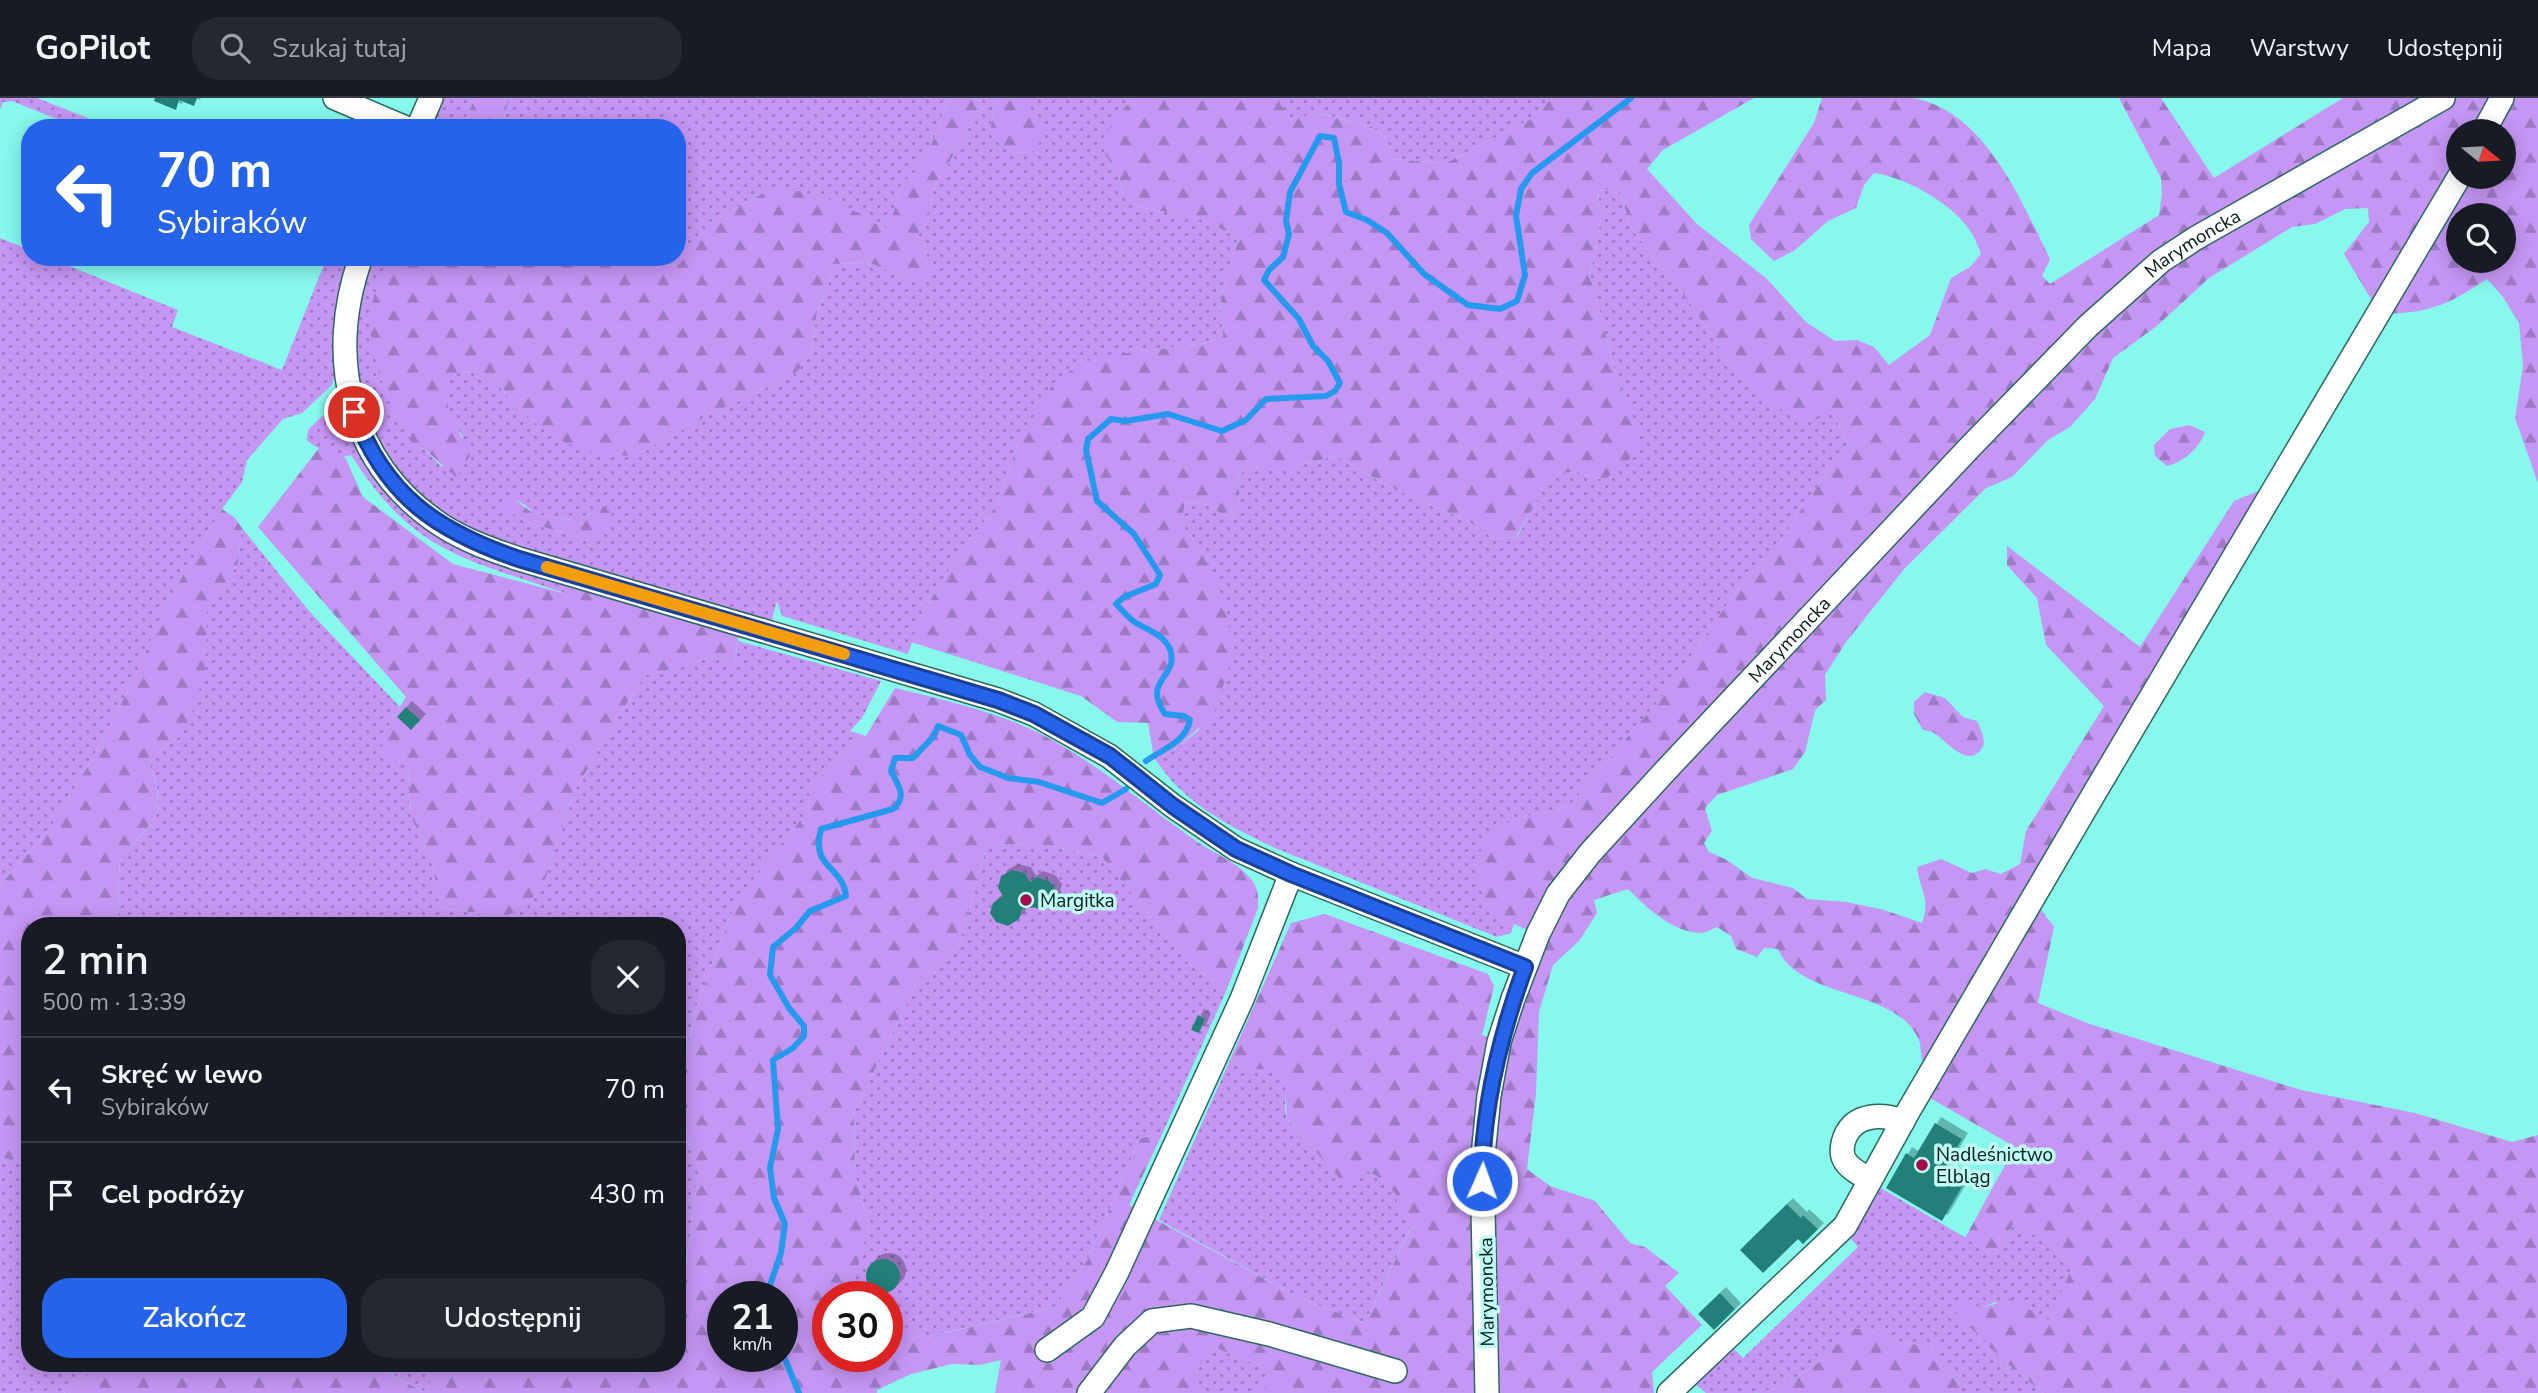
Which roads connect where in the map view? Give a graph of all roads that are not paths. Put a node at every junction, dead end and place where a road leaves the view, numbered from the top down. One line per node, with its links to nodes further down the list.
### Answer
1 (335, 98): 5 (street)
2 (431, 98): 6 (street)
3 (2444, 98): 11 (street, Marymoncka)
4 (2502, 98): 7 (street)
5 (385, 119)
6 (422, 119)
7 (2491, 119)
8 (2452, 189): 12 (street)
9 (358, 266): 10 (street)
10 (1291, 874): 11 (street); 14 (street)
11 (1525, 967): 17 (street, Marymoncka)
12 (1903, 1121): 13 (street); 13 (street)
13 (1870, 1180): 18 (street)
14 (1047, 1350)
15 (1395, 1371): 16 (street)
16 (1089, 1393)
17 (1487, 1393)
18 (1669, 1393)

